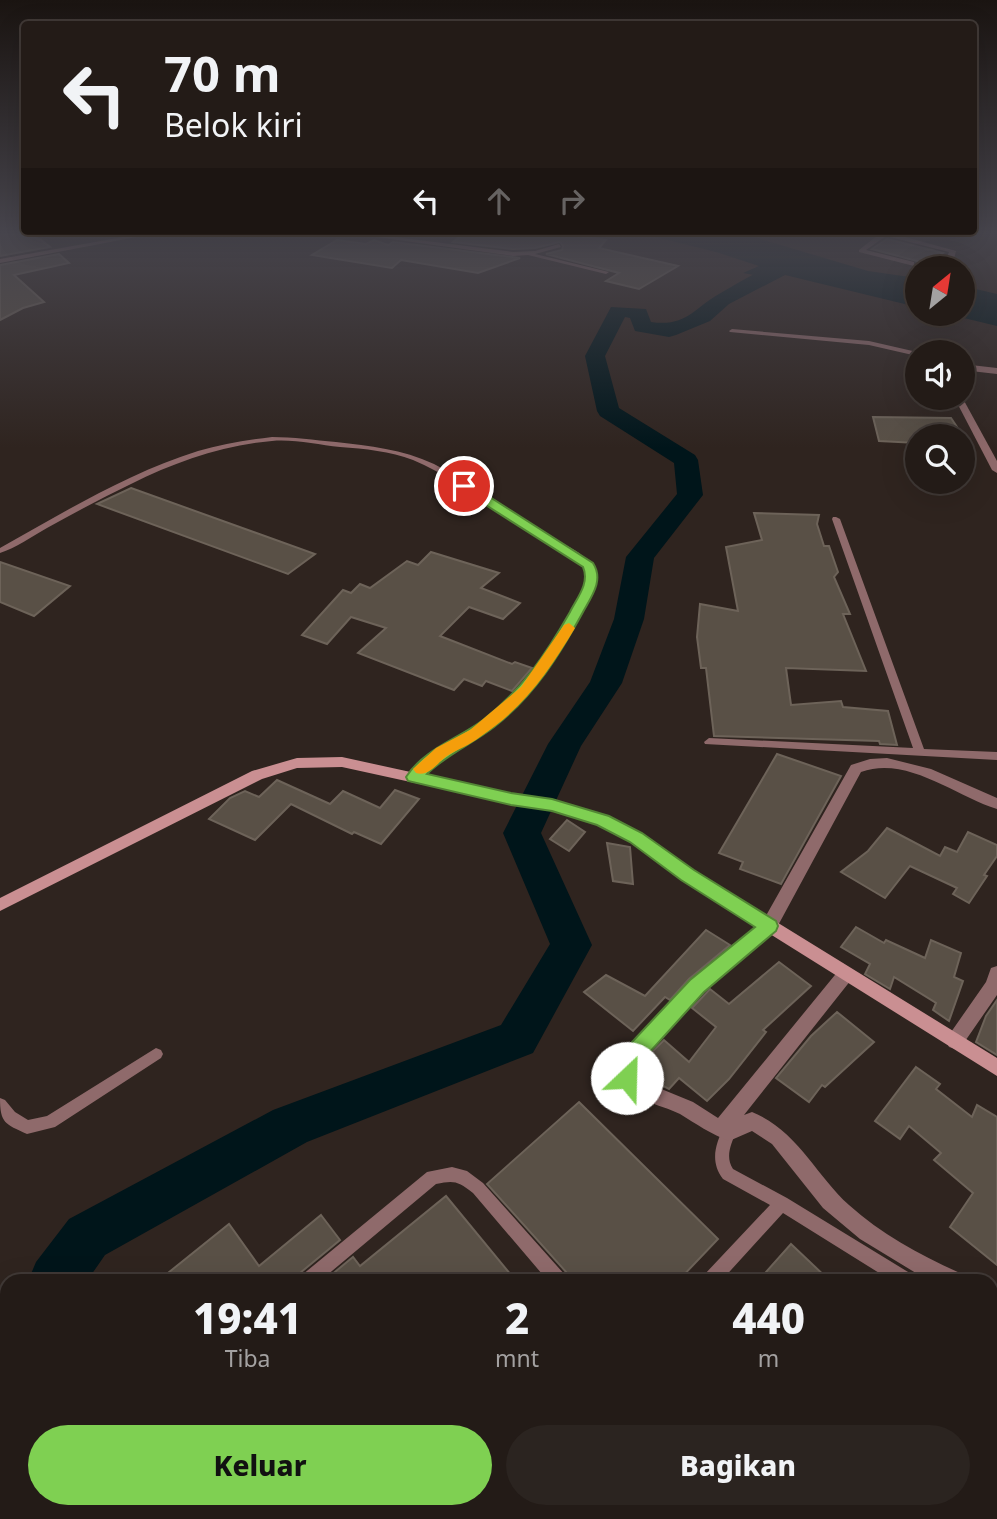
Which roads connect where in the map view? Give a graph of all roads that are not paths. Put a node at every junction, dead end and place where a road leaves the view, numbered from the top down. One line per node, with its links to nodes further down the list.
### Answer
1 (732, 331): 2 (lane)
2 (905, 351)
3 (975, 368): 4 (street)
4 (997, 371)
5 (965, 410): 6 (street)
6 (997, 470)
7 (836, 519): 10 (lane)
8 (0, 551): 12 (lane)
9 (709, 742): 10 (lane)
10 (919, 750): 11 (lane)
11 (997, 756)
12 (414, 777): 14 (street); 15 (street)
13 (997, 804): 15 (street)
14 (0, 905)
15 (769, 926): 16 (street); 22 (street)
16 (845, 975): 18 (street); 22 (street)
17 (996, 981): 18 (street)
18 (955, 1041): 20 (street)
19 (156, 1054): 21 (lane)
20 (997, 1068)
21 (0, 1105)
22 (725, 1131): 23 (lane); 28 (street)
23 (782, 1203): 26 (lane); 27 (lane)
24 (316, 1274): 25 (lane)
25 (553, 1274)
26 (716, 1274)
27 (896, 1274)
28 (935, 1274)

